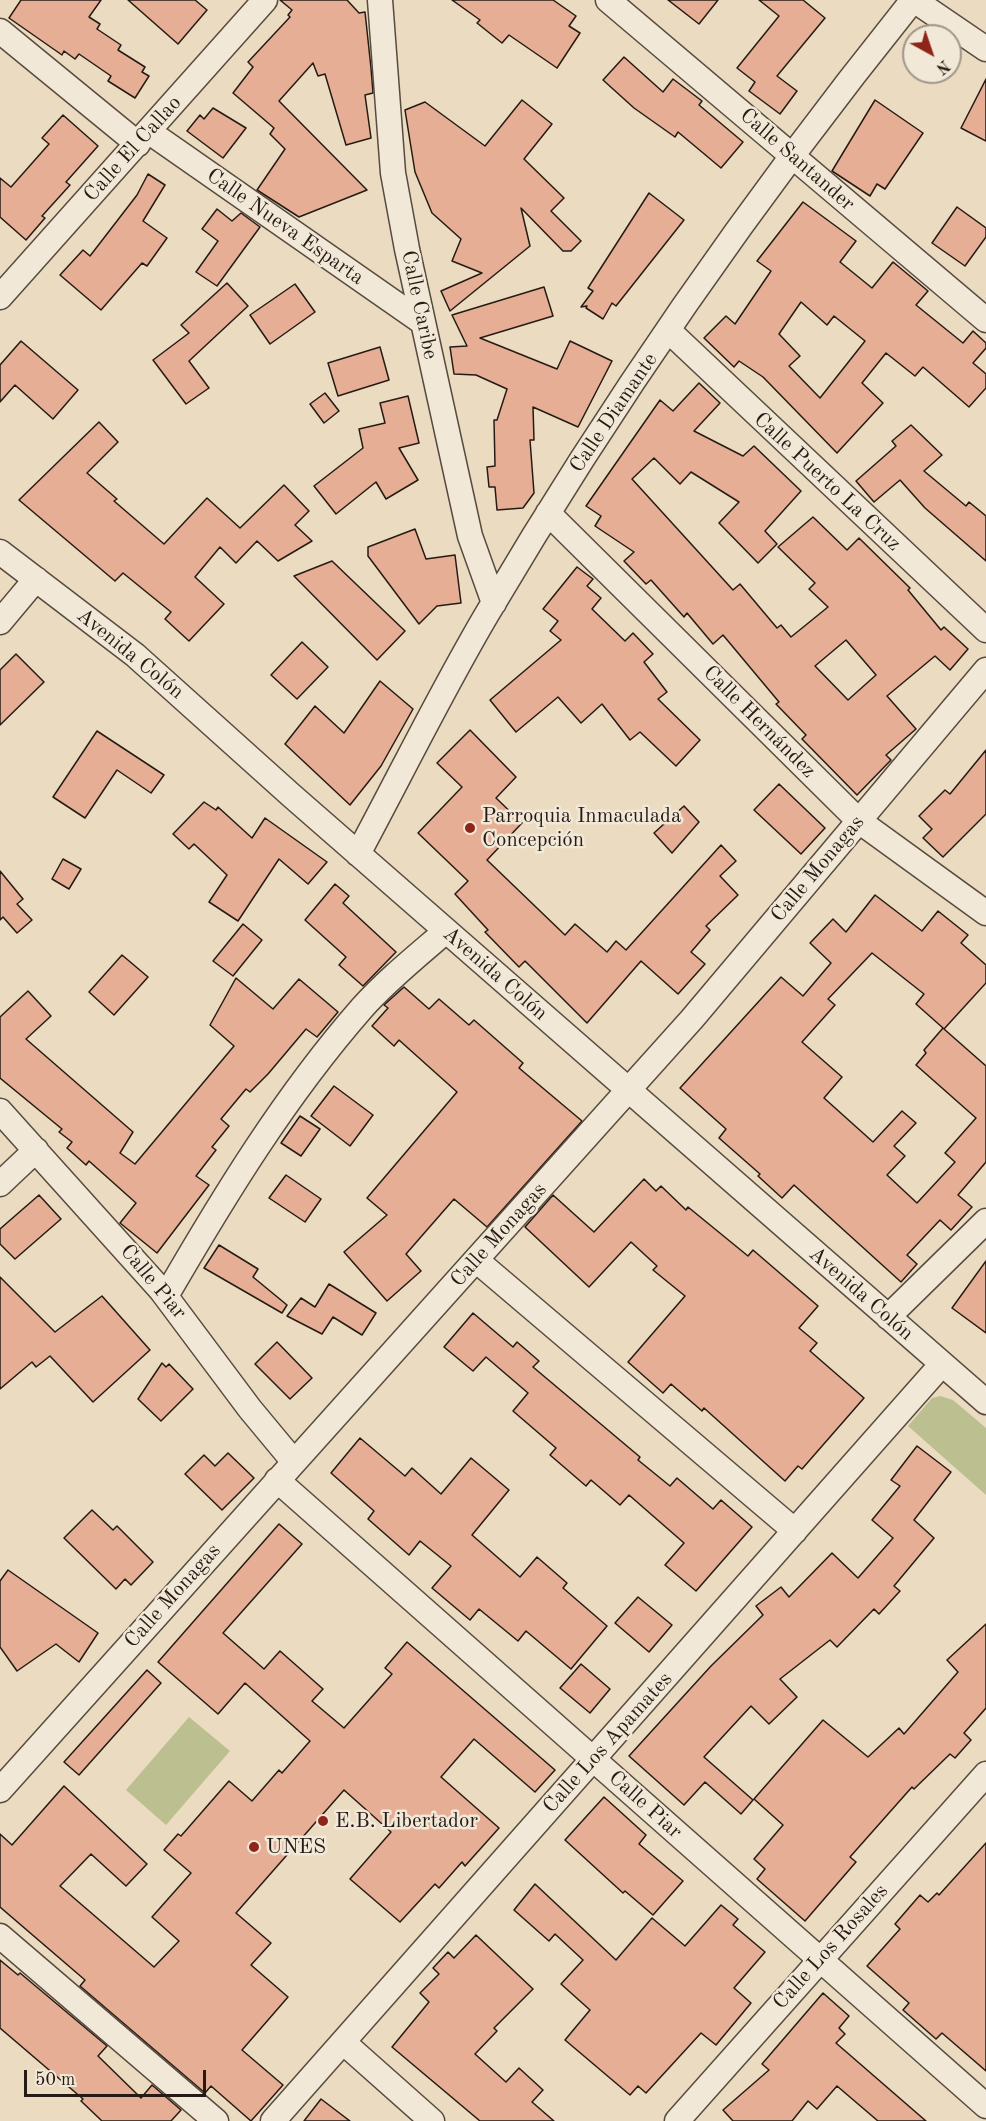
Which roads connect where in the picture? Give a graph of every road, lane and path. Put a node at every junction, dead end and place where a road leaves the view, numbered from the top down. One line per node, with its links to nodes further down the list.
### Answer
1 (265, 0): 7 (street, Calle El Callao)
2 (380, 0): 11 (street, Calle Caribe)
3 (608, 0): 8 (street, Calle Santander)
4 (913, 0): 6 (street); 8 (street, Calle Diamante)
5 (0, 32): 7 (street, Calle Nueva Esparta)
6 (986, 49)
7 (143, 138): 9 (street, Calle El Callao); 11 (street, Calle Nueva Esparta)
8 (792, 156): 10 (street, Calle Santander); 12 (street, Calle Diamante)
9 (0, 297)
10 (986, 320)
11 (422, 322): 16 (street, Calle Caribe)
12 (669, 331): 13 (street, Calle Diamante); 18 (street, Calle Puerto La Cruz)
13 (548, 513): 16 (street, Calle Diamante); 20 (street, Calle Hernández)
14 (0, 552): 15 (street, Avenida Colón)
15 (36, 579): 17 (street); 21 (street, Avenida Colón)
16 (494, 603): 21 (street, Calle Diamante)
17 (0, 622)
18 (986, 630)
19 (986, 670): 20 (street, Calle Monagas)
20 (859, 821): 22 (street, Calle Hernández); 24 (street, Calle Monagas)
21 (358, 854): 23 (street, Avenida Colón)
22 (986, 913)
23 (446, 930): 24 (street, Avenida Colón); 30 (street)
24 (628, 1091): 29 (street, Calle Monagas); 31 (street, Avenida Colón)
25 (0, 1111): 26 (street, Calle Piar)
26 (36, 1150): 27 (street); 30 (street, Calle Piar)
27 (0, 1184)
28 (986, 1221): 31 (street)
29 (476, 1260): 34 (street, Calle Monagas); 36 (street)
30 (166, 1296): 34 (street, Calle Piar)
31 (888, 1317): 32 (street, Avenida Colón)
32 (942, 1364): 33 (street, Avenida Colón); 36 (street, Calle Los Apamates)
33 (986, 1402)
34 (294, 1462): 35 (street, Calle Monagas)
35 (277, 1480): 37 (street, Calle Piar); 39 (street, Calle Monagas)
36 (795, 1531): 37 (street, Calle Los Apamates)
37 (593, 1759): 41 (street, Calle Piar); 42 (street, Calle Los Apamates)
38 (986, 1774): 41 (street, Calle Los Rosales)
39 (0, 1790)
40 (0, 1936): 44 (street)
41 (820, 1961): 43 (street, Calle Piar); 47 (street, Calle Los Rosales)
42 (343, 2042): 45 (street, Calle Los Apamates); 46 (street)
43 (986, 2106)
44 (216, 2121)
45 (273, 2121)
46 (432, 2121)
47 (677, 2121)

